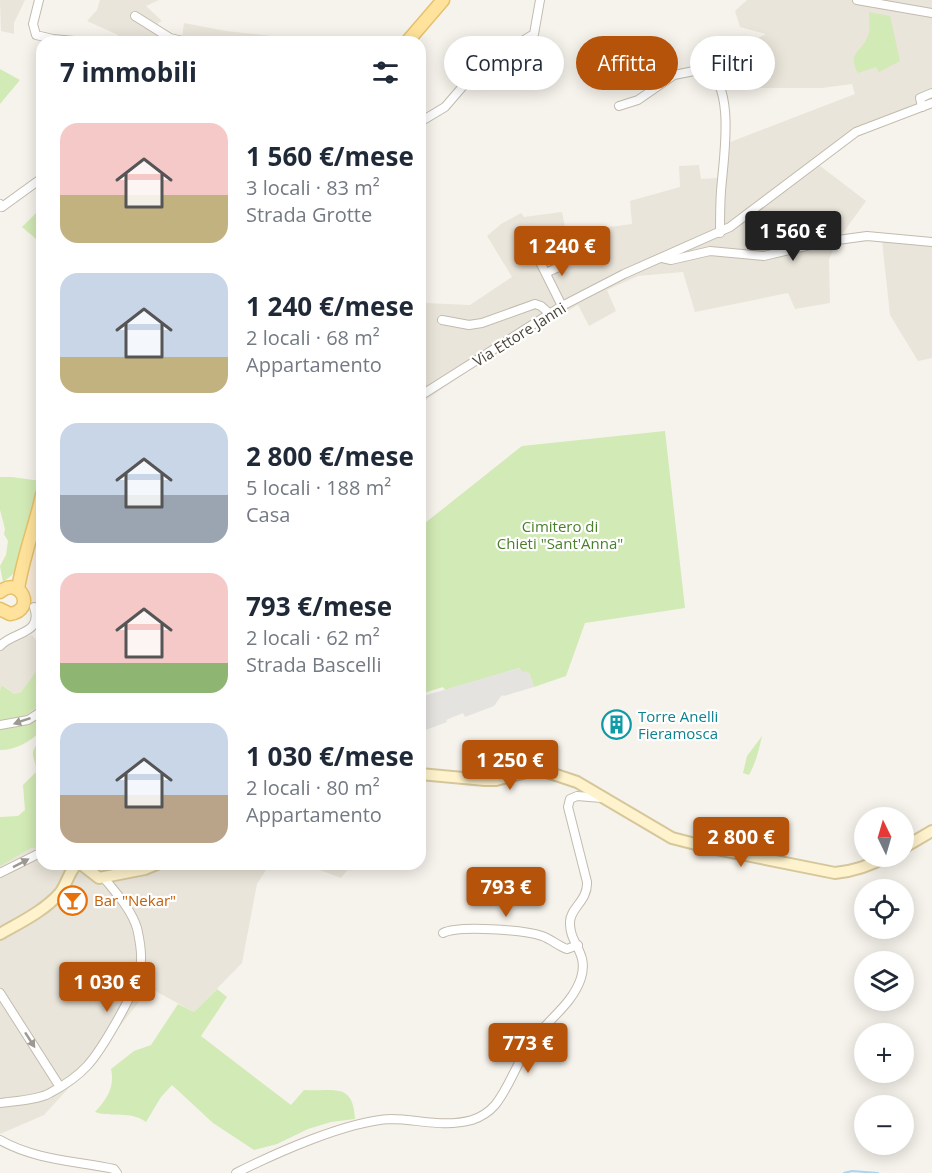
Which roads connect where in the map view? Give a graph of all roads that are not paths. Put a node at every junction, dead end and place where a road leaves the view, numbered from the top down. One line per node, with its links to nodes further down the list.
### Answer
1 (39, 0): 7 (street)
2 (443, 0): 9 (main road)
3 (540, 0): 14 (street)
4 (856, 0): 5 (street)
5 (932, 12)
6 (135, 16): 8 (street)
7 (40, 36)
8 (167, 36)
9 (412, 36)
10 (932, 93): 13 (street)
11 (932, 103): 13 (street, Via Ettore Janni)
12 (619, 106): 17 (street)
13 (922, 107): 17 (street, Via Ettore Janni)
14 (426, 118)
15 (36, 183): 16 (street)
16 (0, 204)
17 (720, 233): 19 (street, Via Ettore Janni)
18 (932, 242): 19 (street)
19 (662, 258): 23 (street, Via Ettore Janni)
20 (539, 260): 22 (street)
21 (563, 265): 22 (street)
22 (546, 273): 23 (street)
23 (562, 306): 24 (street, Via Ettore Janni)
24 (550, 314): 25 (street); 26 (street, Via Ettore Janni)
25 (442, 320)
26 (426, 392)
27 (36, 520): 28 (main road)
28 (8, 589): 30 (main road)
29 (34, 606): 31 (street)
30 (3, 615)
31 (0, 646)
32 (36, 715): 33 (street, one-way to 33)
33 (0, 725)
34 (426, 775): 35 (street)
35 (604, 797): 39 (street); 47 (street)
36 (932, 831): 37 (street)
37 (914, 842)
38 (36, 855): 43 (street, one-way to 38)
39 (867, 867)
40 (72, 870): 46 (street)
41 (90, 870): 44 (street)
42 (141, 870): 44 (street)
43 (0, 873)
44 (101, 878): 49 (street)
45 (443, 933): 47 (street)
46 (0, 934)
47 (578, 945): 53 (street)
48 (0, 993): 49 (street, one-way to 49)
49 (60, 1087): 50 (street)
50 (0, 1103)
51 (0, 1140): 52 (street)
52 (117, 1173)
53 (236, 1173)

